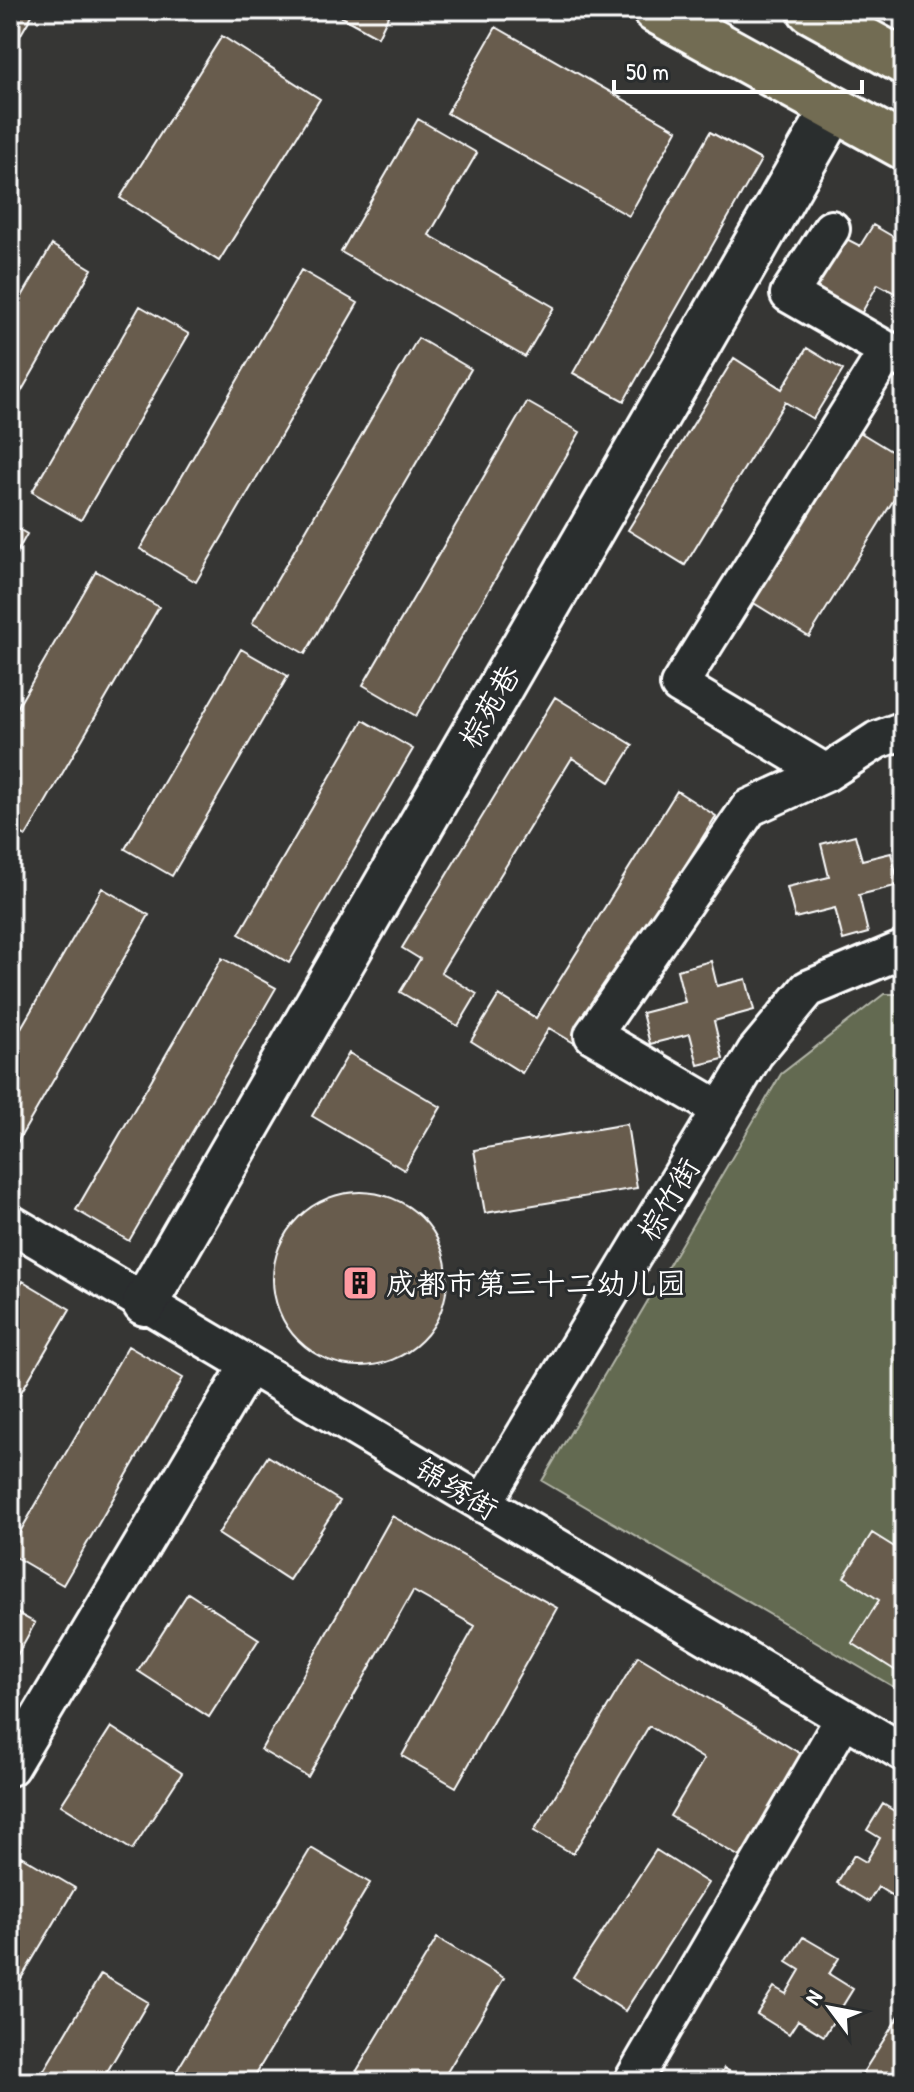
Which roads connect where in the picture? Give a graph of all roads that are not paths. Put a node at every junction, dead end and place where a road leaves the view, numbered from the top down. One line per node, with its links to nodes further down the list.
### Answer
1 (655, 10): 4 (main road)
2 (810, 10): 3 (main road)
3 (904, 62)
4 (834, 109): 5 (main road); 13 (street, 棕苑巷)
5 (904, 147)
6 (831, 229): 7 (street)
7 (896, 355): 9 (street)
8 (904, 730): 9 (street)
9 (826, 773): 11 (street)
10 (904, 949): 11 (street, 棕竹街)
11 (721, 1110): 15 (street, 棕竹街)
12 (10, 1223): 13 (street, 锦绣街)
13 (145, 1303): 14 (street, 锦绣街)
14 (249, 1365): 15 (street, 锦绣街); 18 (street)
15 (483, 1504): 16 (street, 锦绣街)
16 (844, 1718): 17 (street, 锦绣街); 19 (street)
17 (904, 1753)
18 (10, 1767)
19 (632, 2082)

